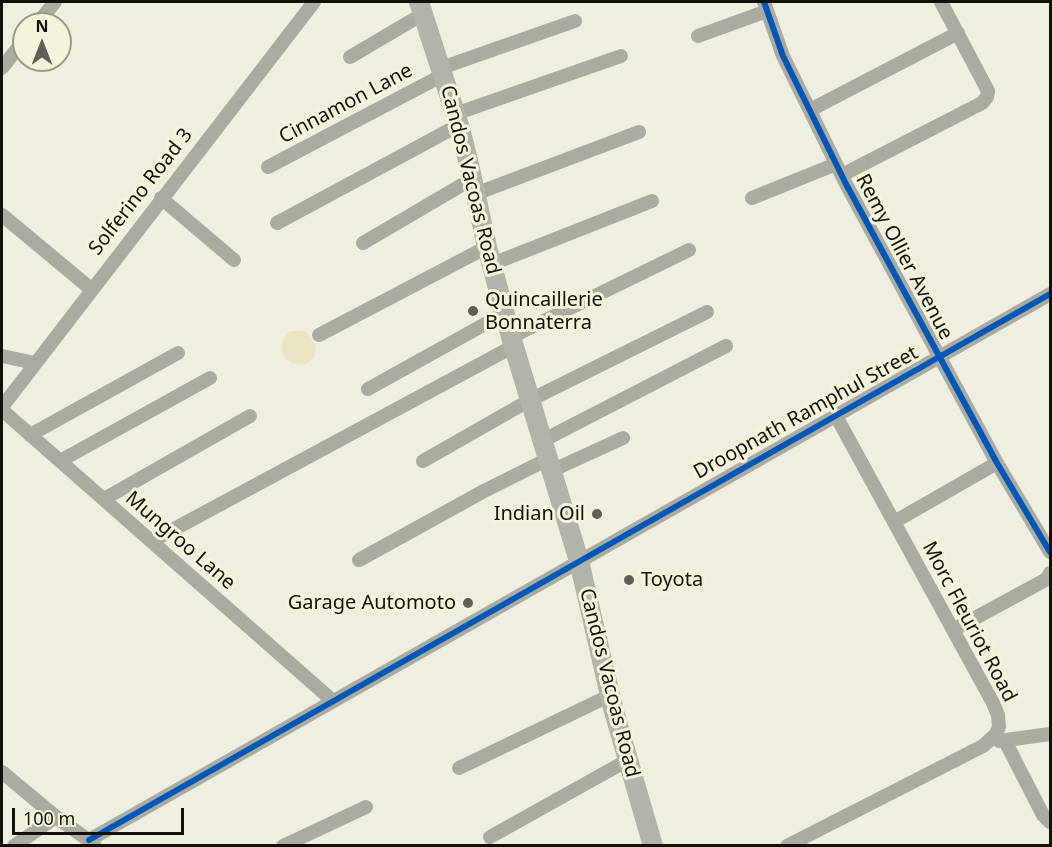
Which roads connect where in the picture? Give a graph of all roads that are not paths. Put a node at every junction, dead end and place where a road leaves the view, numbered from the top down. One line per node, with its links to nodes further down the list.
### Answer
1 (313, 2): 19 (street, Solferino Road 3)
2 (941, 2): 6 (street)
3 (766, 6): 7 (street); 13 (street, Remy Ollier Avenue)
4 (421, 8): 10 (street); 12 (main road, Candos Vacoas Road)
5 (575, 21): 12 (street, Cinnamon Lane)
6 (958, 33): 13 (street); 17 (street)
7 (698, 36)
8 (12, 55): 11 (street)
9 (621, 56): 14 (street)
10 (350, 57)
11 (2, 68)
12 (442, 72): 14 (main road, Candos Vacoas Road); 16 (street, Cinnamon Lane)
13 (810, 111): 17 (street, Remy Ollier Avenue)
14 (457, 120): 18 (main road, Candos Vacoas Road); 23 (street)
15 (639, 132): 18 (street)
16 (268, 167)
17 (839, 169): 20 (street); 37 (street, Remy Ollier Avenue)
18 (474, 186): 24 (street); 26 (main road, Candos Vacoas Road)
19 (161, 198): 27 (street); 28 (street, Solferino Road 3)
20 (752, 198)
21 (652, 201): 26 (street)
22 (2, 215): 28 (street)
23 (277, 223)
24 (363, 243)
25 (689, 250): 33 (street)
26 (489, 256): 31 (main road, Candos Vacoas Road); 32 (street)
27 (234, 260)
28 (91, 289): 38 (street, Solferino Road 3)
29 (1050, 294): 37 (street, Droopnath Ramphul Street)
30 (707, 312): 41 (street)
31 (505, 313): 33 (main road, Candos Vacoas Road); 40 (street)
32 (319, 335)
33 (512, 341): 41 (main road, Candos Vacoas Road); 53 (street)
34 (726, 346): 47 (street)
35 (178, 353): 45 (street)
36 (2, 356): 38 (street)
37 (939, 357): 44 (street, Droopnath Ramphul Street); 50 (street, Remy Ollier Avenue)
38 (35, 363): 42 (street, Solferino Road 3)
39 (210, 378): 48 (street)
40 (368, 389)
41 (530, 400): 47 (main road, Candos Vacoas Road); 49 (street)
42 (2, 408): 45 (street, Mungroo Lane)
43 (250, 416): 51 (street)
44 (836, 416): 52 (street, Morc Fleuriot Road); 56 (street, Droopnath Ramphul Street)
45 (30, 435): 48 (street, Mungroo Lane)
46 (623, 438): 47 (street)
47 (547, 457): 55 (street); 56 (main road, Candos Vacoas Road)
48 (60, 461): 51 (street, Mungroo Lane)
49 (423, 461)
50 (997, 463): 52 (street); 54 (street, Remy Ollier Avenue)
51 (104, 500): 53 (street, Mungroo Lane)
52 (894, 522): 58 (street, Morc Fleuriot Road)
53 (152, 541): 60 (street, Mungroo Lane)
54 (1050, 552)
55 (359, 560)
56 (579, 561): 59 (main road, Candos Vacoas Road); 60 (street, Droopnath Ramphul Street)
57 (1050, 573): 58 (street)
58 (953, 630): 62 (street, Morc Fleuriot Road)
59 (611, 695): 64 (main road, Candos Vacoas Road); 65 (street)
60 (333, 701): 71 (street, Droopnath Ramphul Street)
61 (1050, 734): 63 (street)
62 (990, 740): 63 (street); 75 (street)
63 (1005, 741): 69 (street)
64 (628, 760): 70 (street); 74 (main road, Candos Vacoas Road)
65 (459, 768)
66 (2, 772): 68 (street)
67 (366, 807): 73 (street)
68 (56, 817): 71 (street); 72 (street)
69 (1050, 822)
70 (490, 837)
71 (92, 843)
72 (14, 846)
73 (283, 846)
74 (652, 846)
75 (787, 846)

